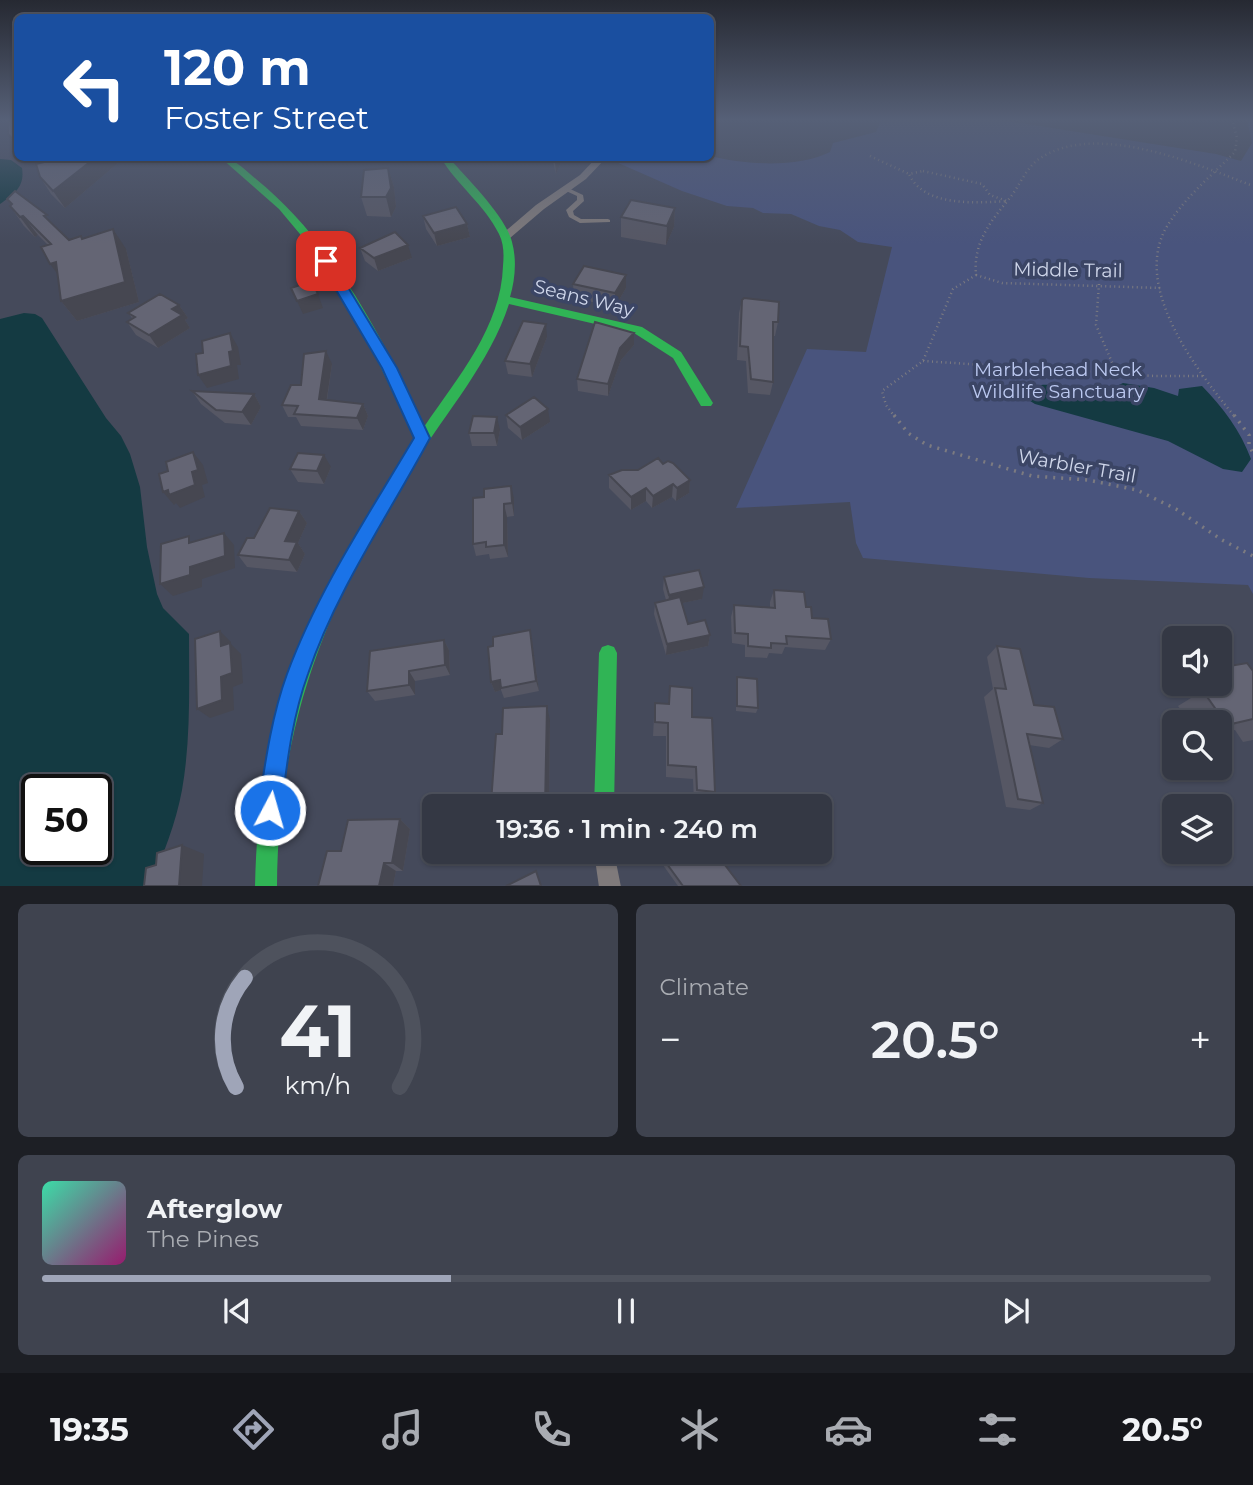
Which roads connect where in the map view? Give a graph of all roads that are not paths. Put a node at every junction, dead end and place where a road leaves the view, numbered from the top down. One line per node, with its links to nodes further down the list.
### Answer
1 (229, 161): 9 (street)
2 (448, 161): 6 (street)
3 (598, 161): 4 (street)
4 (566, 189): 5 (lane); 6 (street)
5 (608, 221)
6 (506, 236): 7 (street)
7 (503, 299): 8 (street, Seans Way); 9 (street)
8 (706, 403)
9 (422, 438): 13 (street)
10 (608, 653): 11 (street)
11 (604, 794)
12 (606, 864): 14 (street)
13 (266, 886)
14 (610, 886)

